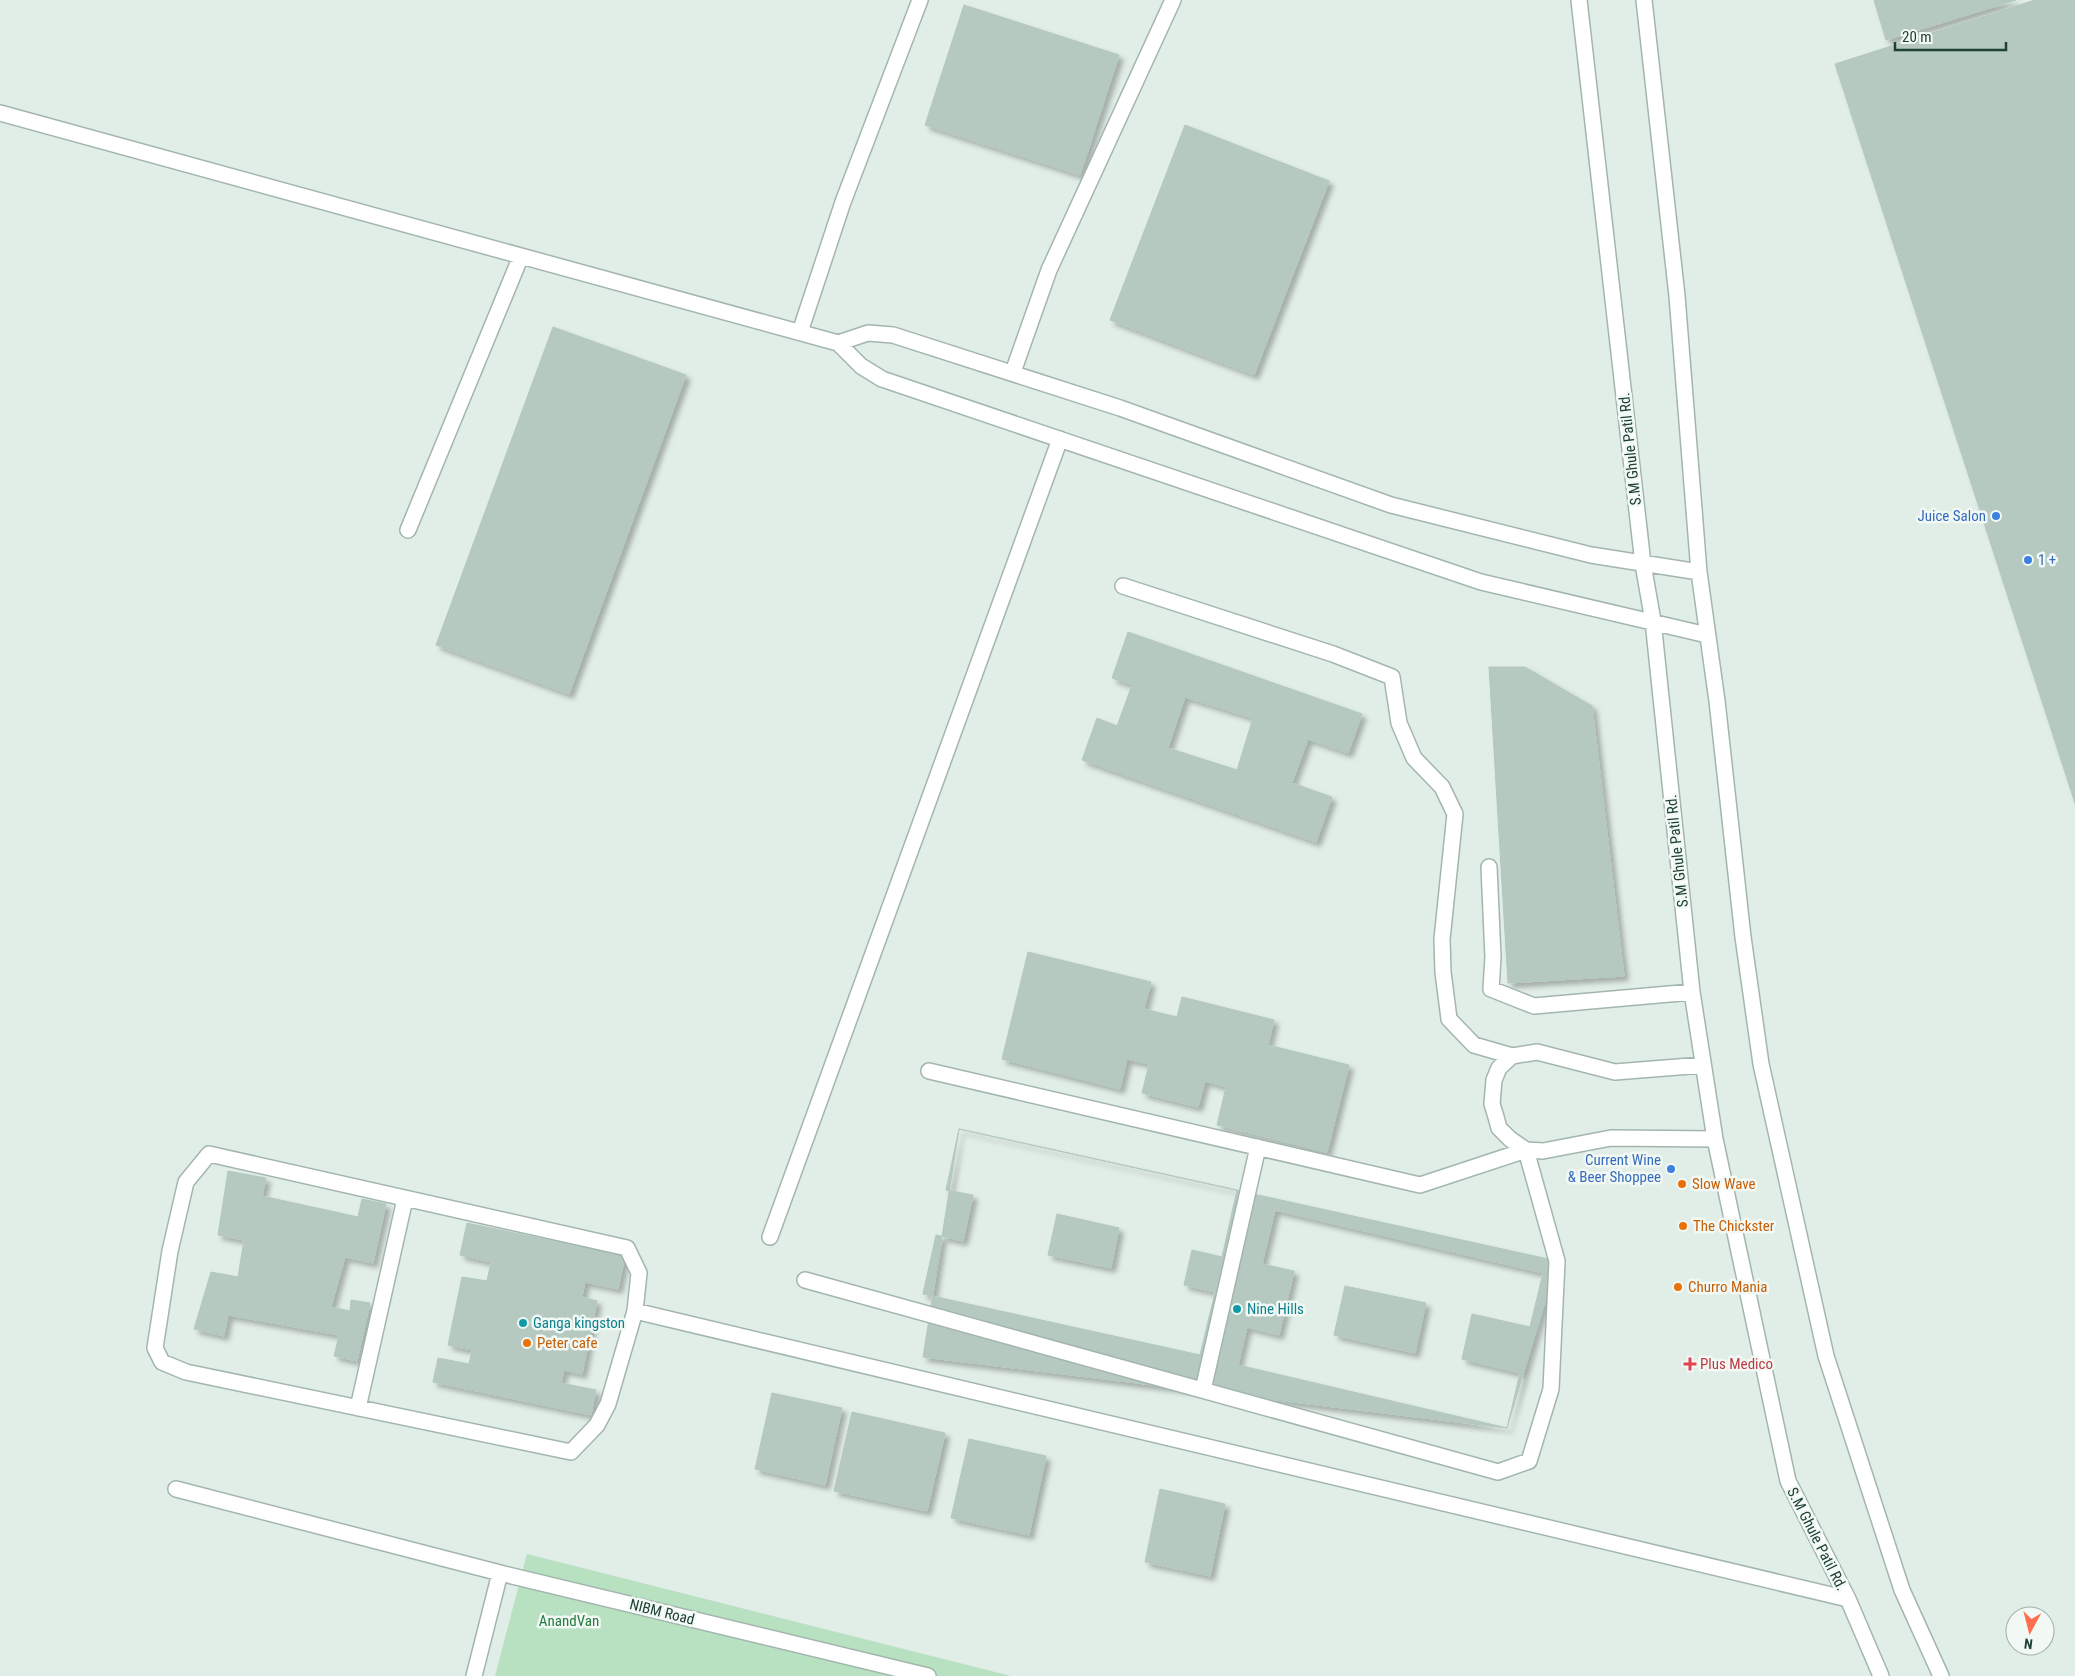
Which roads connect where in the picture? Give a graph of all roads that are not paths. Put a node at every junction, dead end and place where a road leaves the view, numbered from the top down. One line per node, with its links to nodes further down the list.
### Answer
1 (920, 0): 7 (street)
2 (1173, 0): 9 (street)
3 (1579, 0): 12 (street, S.M Ghule Patil Rd.)
4 (1644, 0): 13 (street)
5 (0, 114): 6 (street)
6 (521, 256): 7 (street); 11 (street)
7 (800, 332): 8 (street)
8 (838, 343): 9 (street); 10 (street)
9 (1013, 372): 12 (street)
10 (1060, 439): 15 (street); 26 (street)
11 (408, 530)
12 (1643, 564): 13 (street); 15 (street, S.M Ghule Patil Rd.)
13 (1699, 572): 16 (street)
14 (1123, 586): 19 (street)
15 (1653, 621): 16 (street); 18 (street, S.M Ghule Patil Rd.)
16 (1707, 635): 37 (street)
17 (1489, 867): 18 (street)
18 (1692, 992): 20 (street, S.M Ghule Patil Rd.)
19 (1512, 1056): 20 (street); 24 (street)
20 (1703, 1065): 22 (street, S.M Ghule Patil Rd.)
21 (929, 1071): 23 (street)
22 (1715, 1139): 24 (street); 33 (street, S.M Ghule Patil Rd.)
23 (1258, 1147): 24 (street); 29 (street)
24 (1526, 1150): 29 (street)
25 (405, 1198): 28 (street); 30 (street); 30 (street)
26 (770, 1237)
27 (806, 1280): 29 (street)
28 (636, 1311): 30 (street); 33 (street)
29 (1203, 1390)
30 (358, 1408)
31 (176, 1489): 32 (street, NIBM Road)
32 (500, 1573): 34 (street); 35 (street, NIBM Road)
33 (1848, 1599): 36 (street, S.M Ghule Patil Rd.)
34 (474, 1676)
35 (928, 1676)
36 (1881, 1676)
37 (1941, 1676)

